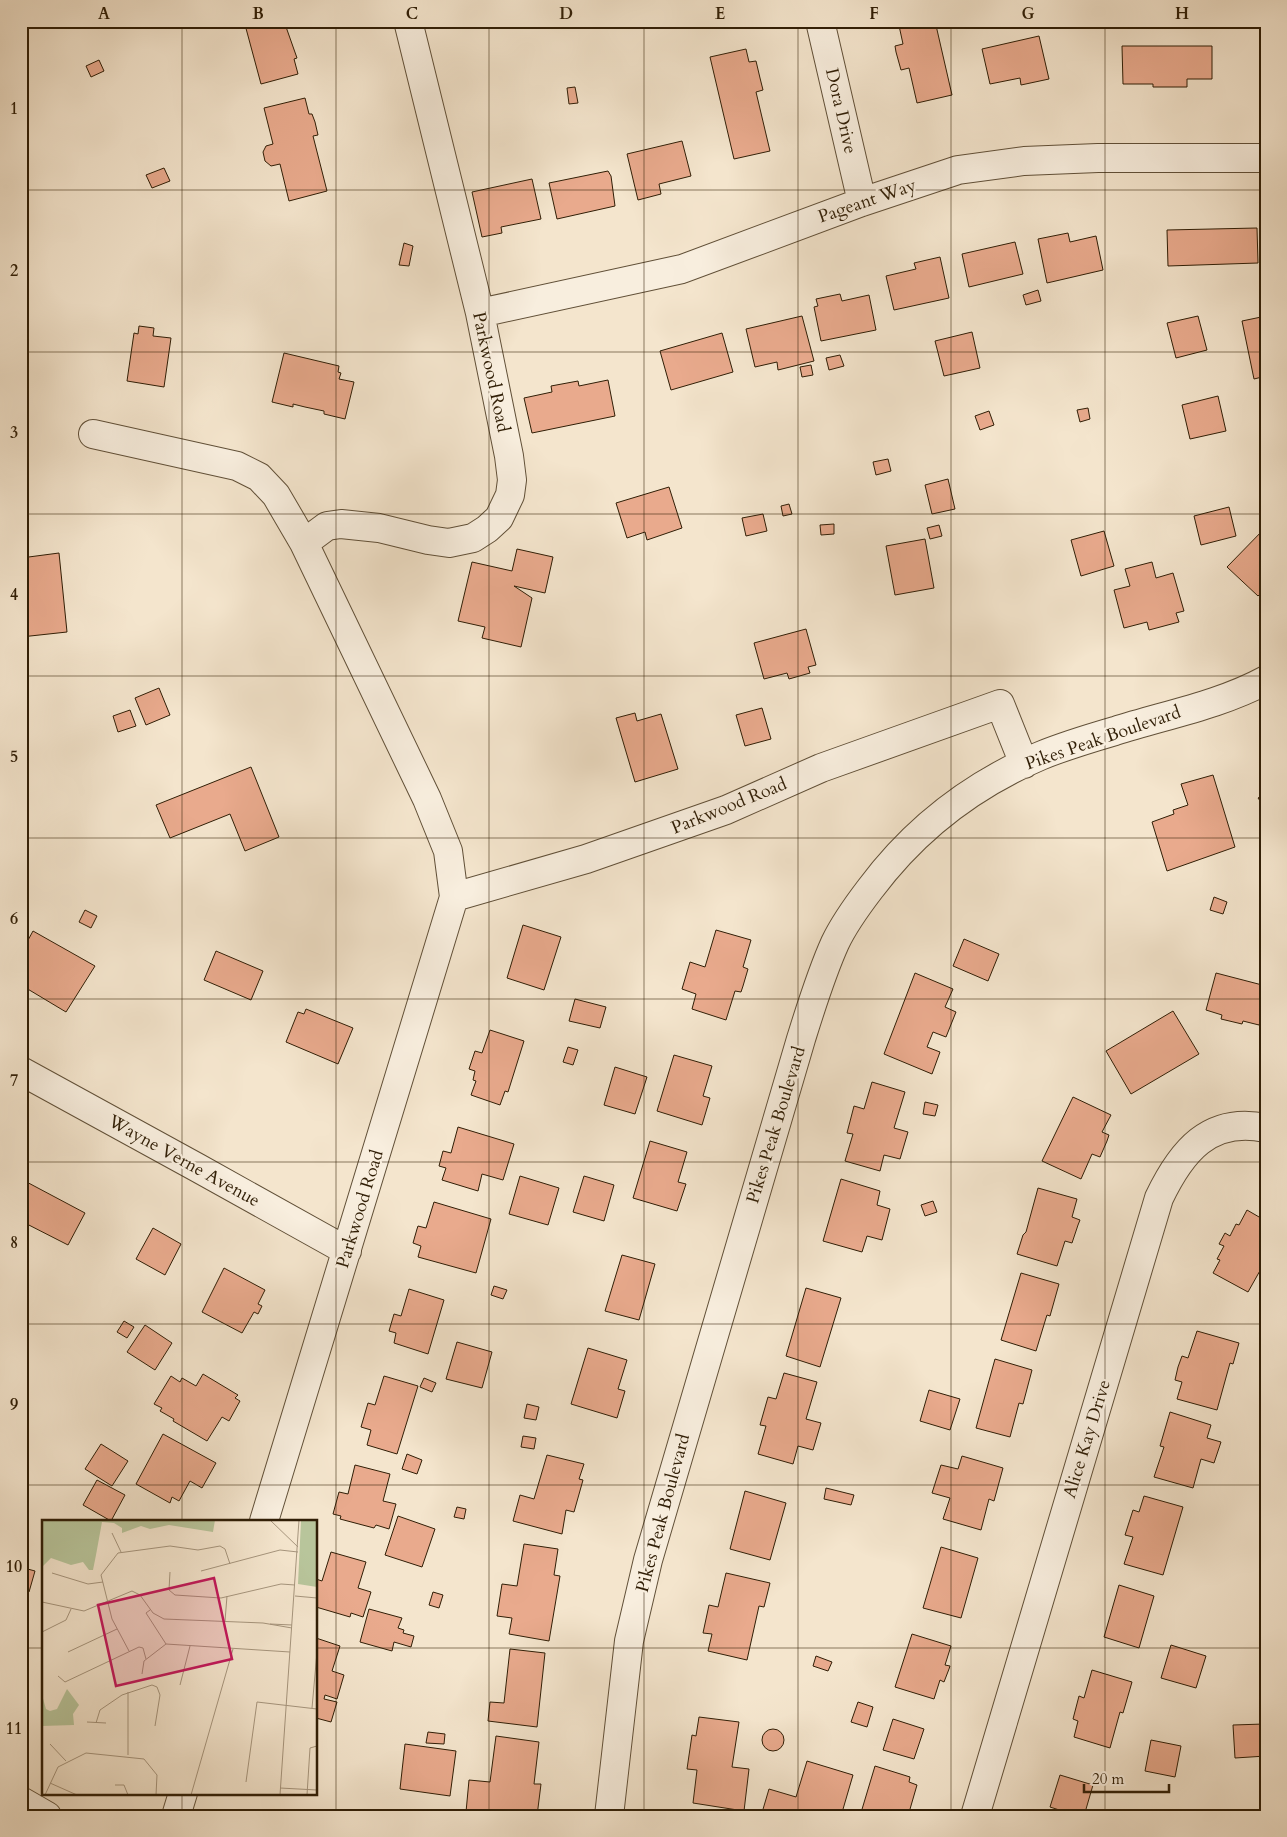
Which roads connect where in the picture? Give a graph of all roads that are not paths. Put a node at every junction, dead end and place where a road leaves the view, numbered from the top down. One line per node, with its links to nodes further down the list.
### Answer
1 (408, 21): 5 (street, Parkwood Road)
2 (820, 21): 4 (street, Dora Drive)
3 (1266, 158): 4 (street, Pageant Way)
4 (862, 202): 5 (street, Pageant Way)
5 (480, 312): 7 (street, Parkwood Road)
6 (93, 434): 7 (street, Parkwood Road)
7 (304, 543): 10 (street, Parkwood Road)
8 (1266, 680): 9 (street, Pikes Peak Boulevard)
9 (1024, 764): 10 (street, Parkwood Road); 19 (street, Pikes Peak Boulevard)
10 (454, 897): 13 (street, Parkwood Road)
11 (21, 1071): 13 (street, Wayne Verne Avenue)
12 (1266, 1128): 20 (street, Alice Kay Drive)
13 (347, 1251): 14 (street, Parkwood Road)
14 (264, 1520)
15 (183, 1794): 18 (street)
16 (21, 1801): 17 (street)
17 (47, 1816)
18 (176, 1816)
19 (609, 1816)
20 (975, 1816)

